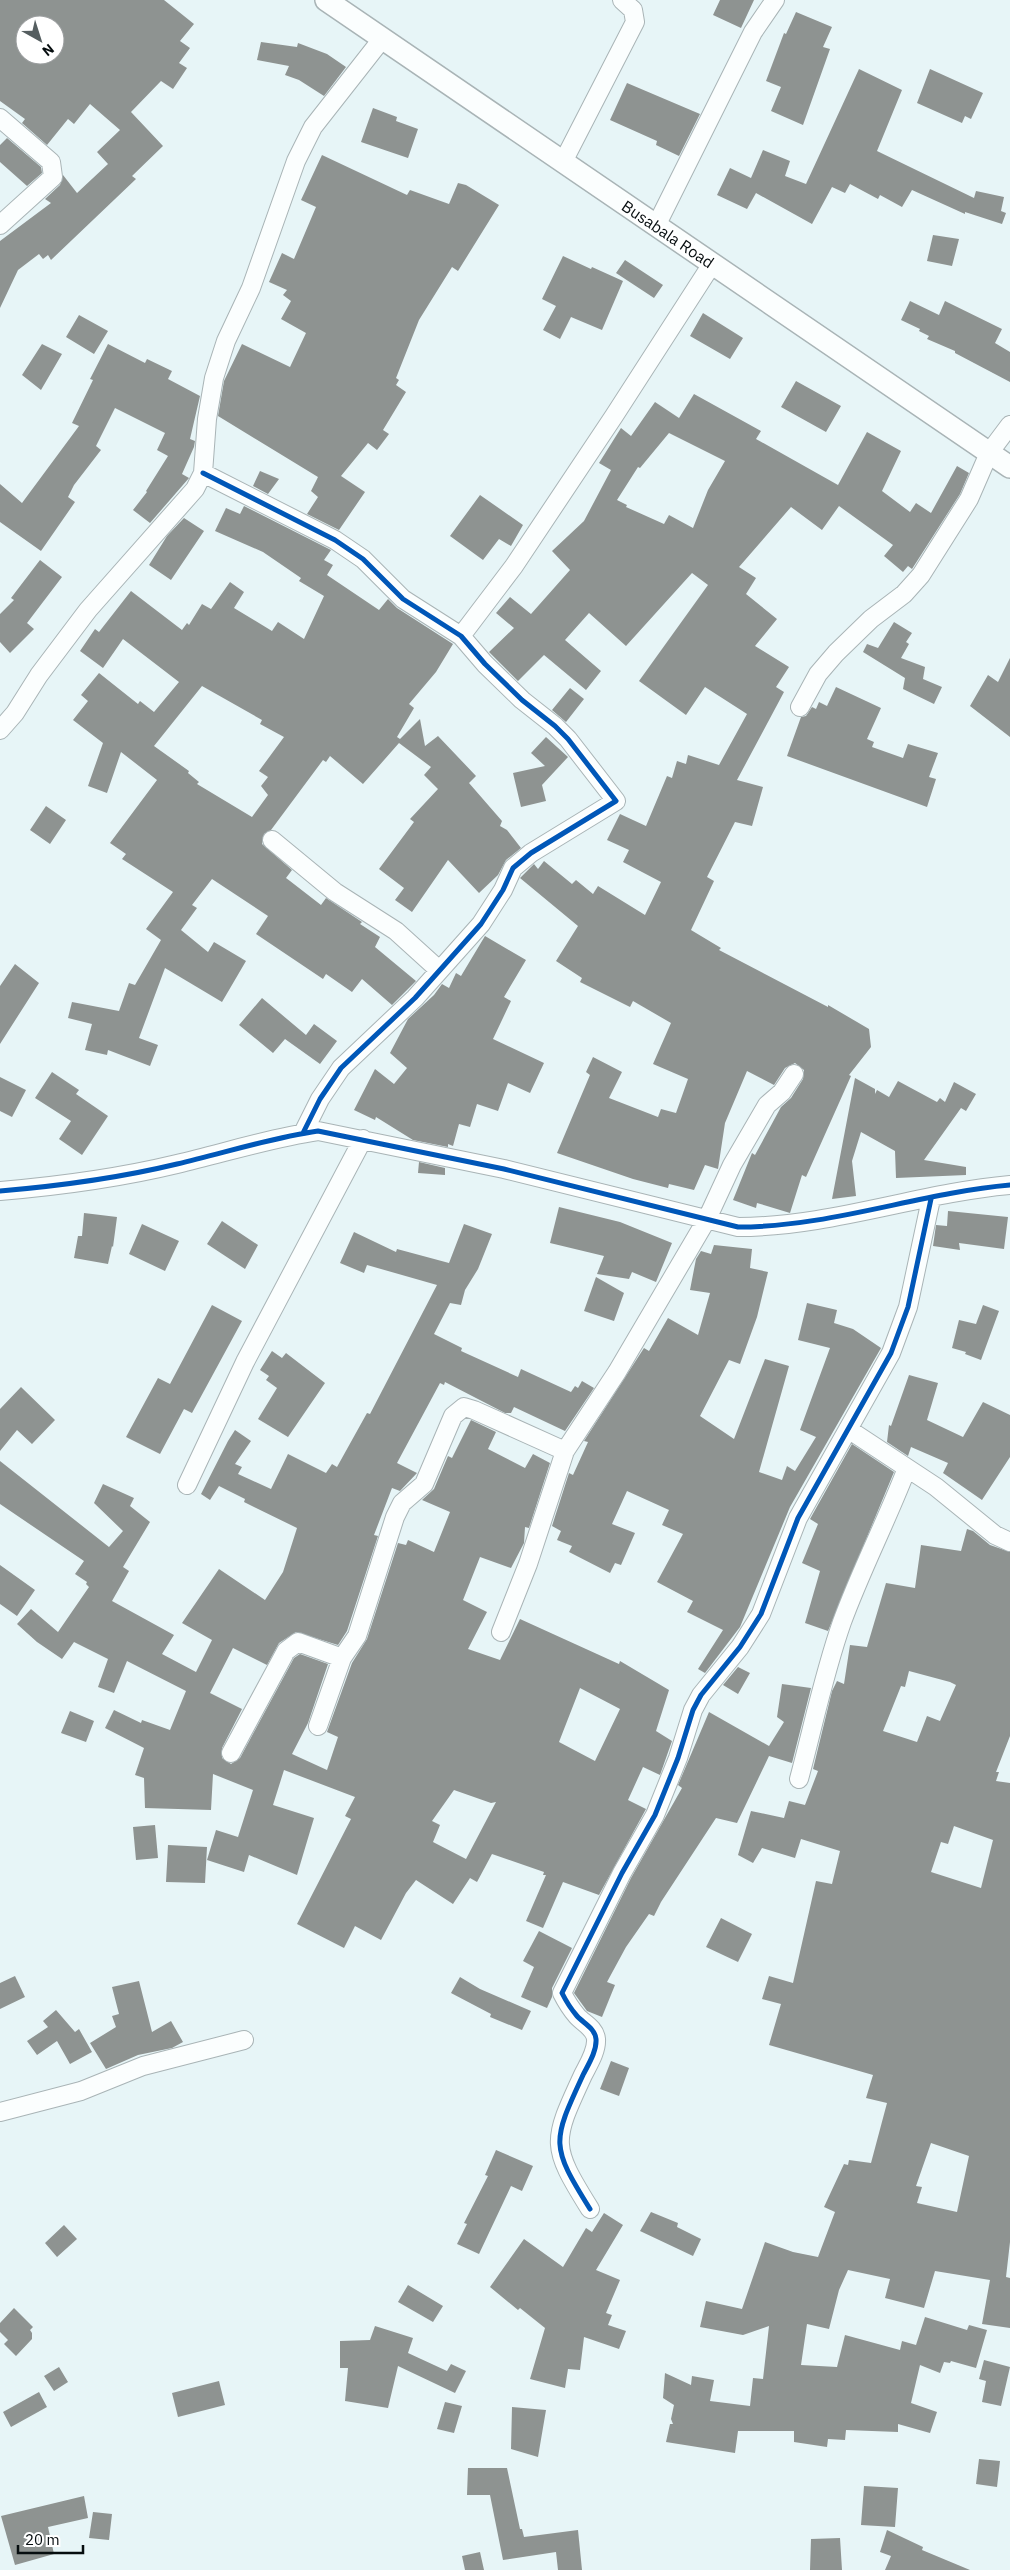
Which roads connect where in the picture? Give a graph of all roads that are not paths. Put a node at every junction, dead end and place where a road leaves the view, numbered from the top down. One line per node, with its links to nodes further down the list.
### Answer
1 (326, 0): 4 (street, Busabala Road)
2 (622, 0): 6 (street)
3 (775, 0): 8 (street)
4 (382, 39): 6 (street, Busabala Road); 13 (street)
5 (0, 118): 7 (street)
6 (563, 162): 8 (street, Busabala Road)
7 (0, 225)
8 (656, 226): 9 (street, Busabala Road)
9 (712, 264): 11 (street, Busabala Road); 14 (street)
10 (1010, 425): 11 (street)
11 (989, 453): 12 (street, Busabala Road); 15 (street)
12 (1010, 467)
13 (203, 473): 14 (street); 16 (street)
14 (461, 636): 18 (street)
15 (800, 707)
16 (0, 730)
17 (272, 840): 18 (street)
18 (439, 970): 20 (street)
19 (794, 1074): 25 (street)
20 (303, 1133): 21 (street); 23 (street)
21 (363, 1139): 25 (street); 29 (street)
22 (1010, 1185): 24 (street)
23 (0, 1191)
24 (931, 1198): 25 (street); 26 (street)
25 (707, 1219): 27 (street)
26 (848, 1429): 28 (street); 38 (street)
27 (565, 1451): 31 (street); 32 (street)
28 (907, 1468): 30 (street); 35 (street)
29 (187, 1485)
30 (1010, 1542)
31 (501, 1632)
32 (342, 1658): 33 (street); 34 (street)
33 (318, 1726)
34 (231, 1754)
35 (799, 1780)
36 (244, 2040): 37 (street)
37 (0, 2112)
38 (590, 2209)

